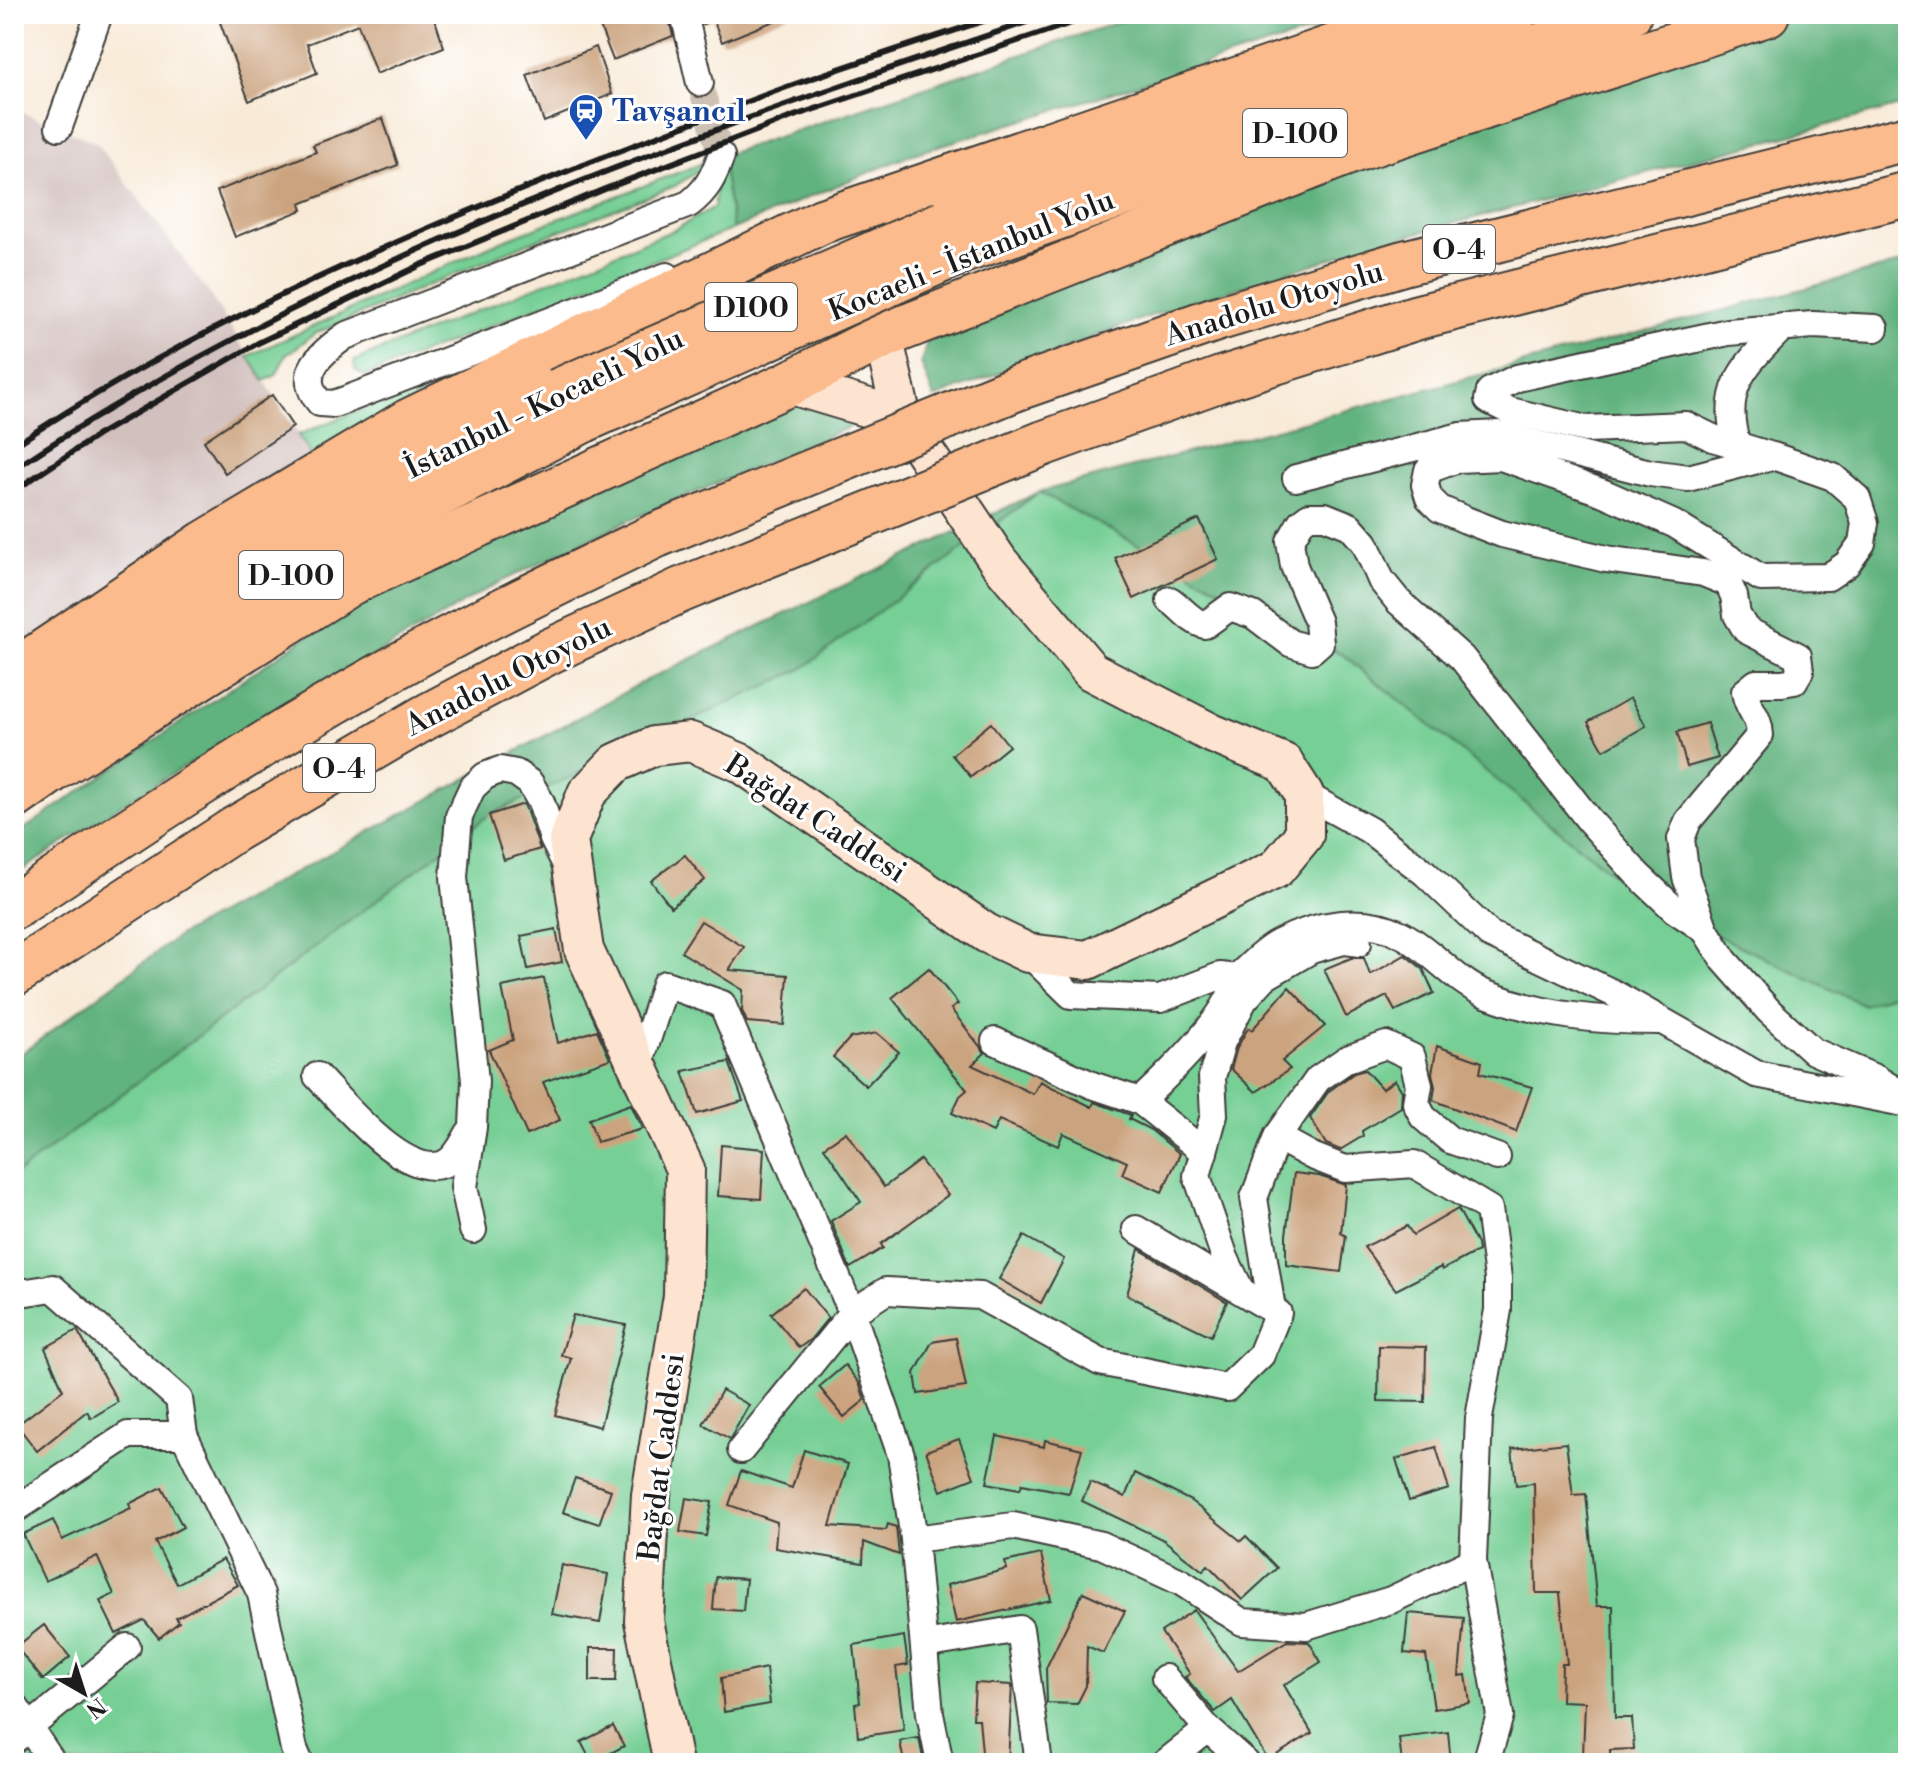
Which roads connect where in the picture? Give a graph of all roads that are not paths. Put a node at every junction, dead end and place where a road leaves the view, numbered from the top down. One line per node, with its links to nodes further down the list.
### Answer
1 (99, 14): 8 (street)
2 (684, 14): 7 (street)
3 (1430, 14): 12 (highway)
4 (1514, 14): 13 (highway, İstanbul - Kocaeli Yolu / D100)
5 (1629, 14): 13 (highway, Kocaeli - İstanbul Yolu / D-100)
6 (1767, 14): 17 (highway)
7 (700, 83)
8 (59, 127)
9 (1908, 138): 31 (highway, Anadolu Otoyolu / O-4, bridge)
10 (721, 156): 14 (street)
11 (1908, 194): 35 (highway, Anadolu Otoyolu / O-4, bridge)
12 (822, 221): 14 (highway); 17 (highway)
13 (952, 238): 19 (highway, İstanbul - Kocaeli Yolu / D100, bridge)
14 (616, 306): 18 (highway); 25 (highway)
15 (1783, 327): 16 (street); 21 (street); 21 (street)
16 (1875, 328)
17 (883, 336): 18 (highway); 20 (main road)
18 (788, 384): 20 (main road); 29 (highway)
19 (571, 405): 26 (highway, İstanbul - Kocaeli Yolu / D100); 27 (highway, D-100)
20 (902, 418): 28 (main road)
21 (1737, 445): 22 (street)
22 (1773, 456): 23 (street); 32 (street)
23 (1296, 478)
24 (1170, 600): 32 (street)
25 (14, 672)
26 (14, 712)
27 (14, 759)
28 (1304, 794): 34 (main road, Bağdat Caddesi); 37 (street)
29 (14, 797)
30 (574, 882): 34 (main road, Bağdat Caddesi); 39 (main road, Bağdat Caddesi); 43 (street)
31 (14, 907)
32 (1705, 930): 42 (street)
33 (1358, 943): 45 (street)
34 (1028, 953): 36 (street)
35 (14, 974)
36 (1236, 978): 37 (street); 41 (street)
37 (1663, 1021): 42 (street)
38 (995, 1041): 41 (street)
39 (639, 1065): 52 (street); 66 (main road, Bağdat Caddesi)
40 (317, 1076): 43 (street)
41 (1140, 1101): 45 (street)
42 (1908, 1101)
43 (473, 1127): 48 (street)
44 (1277, 1137): 46 (street); 51 (street); 57 (street)
45 (1204, 1152): 49 (street)
46 (1497, 1157)
47 (1136, 1229): 49 (street)
48 (473, 1230)
49 (1240, 1289): 51 (street)
50 (14, 1294): 53 (street)
51 (1272, 1309): 52 (street)
52 (852, 1313): 54 (street); 56 (street)
53 (184, 1435): 55 (street); 65 (street)
54 (741, 1450)
55 (14, 1510)
56 (914, 1539): 57 (street); 58 (street)
57 (1473, 1561): 71 (street)
58 (924, 1645): 67 (street); 68 (street)
59 (127, 1647): 63 (street)
60 (1165, 1678): 62 (street)
61 (14, 1705): 63 (street)
62 (1208, 1729): 69 (street); 70 (street)
63 (22, 1734): 64 (street)
64 (53, 1763)
65 (300, 1763)
66 (673, 1763)
67 (940, 1763)
68 (1039, 1763)
69 (1165, 1763)
70 (1246, 1763)
71 (1486, 1763)

